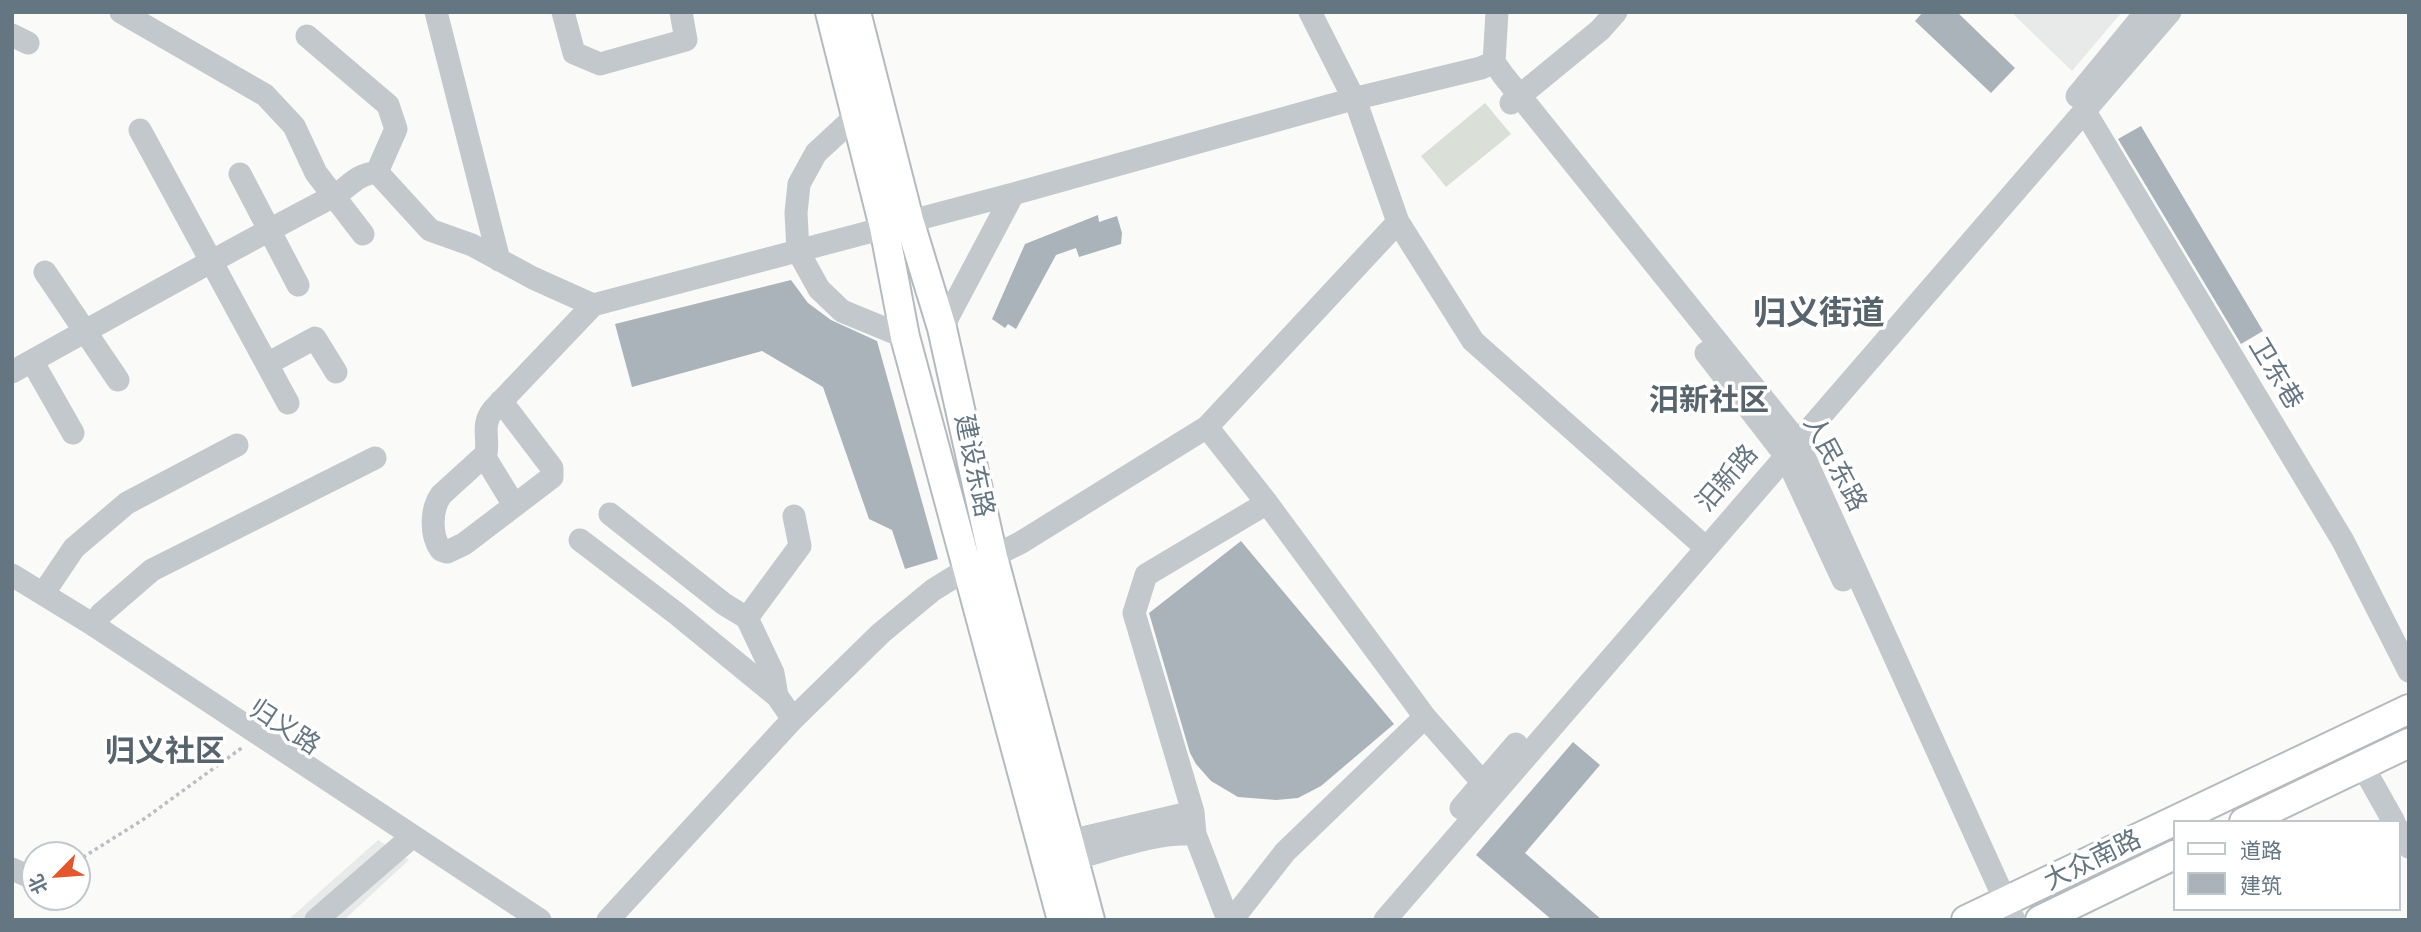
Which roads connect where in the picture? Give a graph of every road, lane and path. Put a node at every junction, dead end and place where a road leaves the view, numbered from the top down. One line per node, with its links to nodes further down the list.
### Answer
1 (121, 12): 22 (street)
2 (436, 12): 29 (street)
3 (563, 12): 4 (street)
4 (681, 12)
5 (830, 12): 18 (main road, 建设东路)
6 (856, 12): 26 (main road, 建设东路)
7 (1310, 12): 16 (street)
8 (1484, 12): 14 (street)
9 (1497, 12): 14 (street)
10 (1616, 12): 15 (street)
11 (2146, 12): 46 (street)
12 (2170, 12): 17 (street, 汨新路)
13 (307, 36): 20 (street)
14 (1492, 71): 15 (street, 人民东路); 16 (street)
15 (1515, 100): 46 (street, 人民东路)
16 (1355, 102): 23 (street); 24 (street)
17 (2084, 110): 46 (street, 汨新路); 64 (street, 卫东巷)
18 (857, 115): 26 (main road, 建设东路); 28 (street)
19 (140, 130): 30 (street)
20 (377, 172): 22 (street); 29 (street)
21 (240, 174): 25 (street)
22 (327, 199): 25 (street); 27 (street)
23 (1009, 201): 26 (street); 34 (street)
24 (1398, 222): 44 (street); 55 (street)
25 (269, 229): 30 (street); 32 (street)
26 (899, 232): 28 (street); 34 (main road, 建设东路); 36 (main road, 建设东路)
27 (363, 234)
28 (798, 251): 33 (street); 36 (street)
29 (499, 260): 33 (street)
30 (211, 261): 35 (street); 38 (street)
31 (45, 272): 35 (street)
32 (298, 285)
33 (593, 305): 42 (street)
34 (942, 328): 56 (main road, 建设东路)
35 (86, 331): 37 (street); 41 (street)
36 (905, 337): 56 (main road, 建设东路)
37 (33, 361): 39 (street); 45 (street)
38 (267, 364): 40 (street); 43 (street)
39 (12, 372)
40 (336, 372)
41 (118, 380)
42 (501, 401): 48 (street); 51 (street)
43 (288, 403)
44 (1207, 427): 50 (street); 56 (street)
45 (73, 433)
46 (1786, 442): 55 (street, 汨新路); 82 (street, 人民东路)
47 (237, 445): 59 (street)
48 (484, 456): 51 (street); 51 (street)
49 (375, 458): 63 (street)
50 (1267, 503): 67 (street); 76 (street)
51 (514, 505)
52 (610, 514): 60 (street)
53 (794, 516): 62 (street)
54 (580, 540): 61 (street)
55 (1700, 542): 72 (street, 汨新路)
56 (980, 563): 68 (street); 80 (main road, 建设东路)
57 (12, 575): 59 (street)
58 (12, 586): 69 (street, 归义路)
59 (43, 594): 63 (street)
60 (724, 604): 61 (street); 62 (street)
61 (677, 614): 65 (street)
62 (747, 618): 65 (street)
63 (94, 626): 85 (street)
64 (2409, 671)
65 (777, 696): 68 (street)
66 (2409, 709): 73 (main road, 大众南路)
67 (1425, 717): 72 (street); 89 (street)
68 (793, 719): 86 (street)
69 (252, 741): 78 (street, 归义路); 79 (path)
70 (2409, 743): 71 (main road)
71 (2362, 765): 74 (main road); 75 (street)
72 (1488, 788): 90 (street); 91 (street, 汨新路)
73 (2188, 820)
74 (2248, 820)
75 (2393, 820)
76 (1194, 823): 80 (street); 89 (street)
77 (2172, 828): 82 (main road, 大众南路)
78 (407, 841): 83 (street); 84 (street, 归义路)
79 (91, 852)
80 (1058, 853): 87 (main road, 建设东路); 88 (main road, 建设东路)
81 (2172, 856): 93 (main road, 大众南路)
82 (2004, 912): 92 (main road, 大众南路)
83 (316, 920)
84 (523, 920)
85 (540, 920)
86 (608, 920)
87 (1062, 920)
88 (1090, 920)
89 (1230, 920)
90 (1368, 920)
91 (1385, 920)
92 (1966, 920)
93 (2040, 920)

